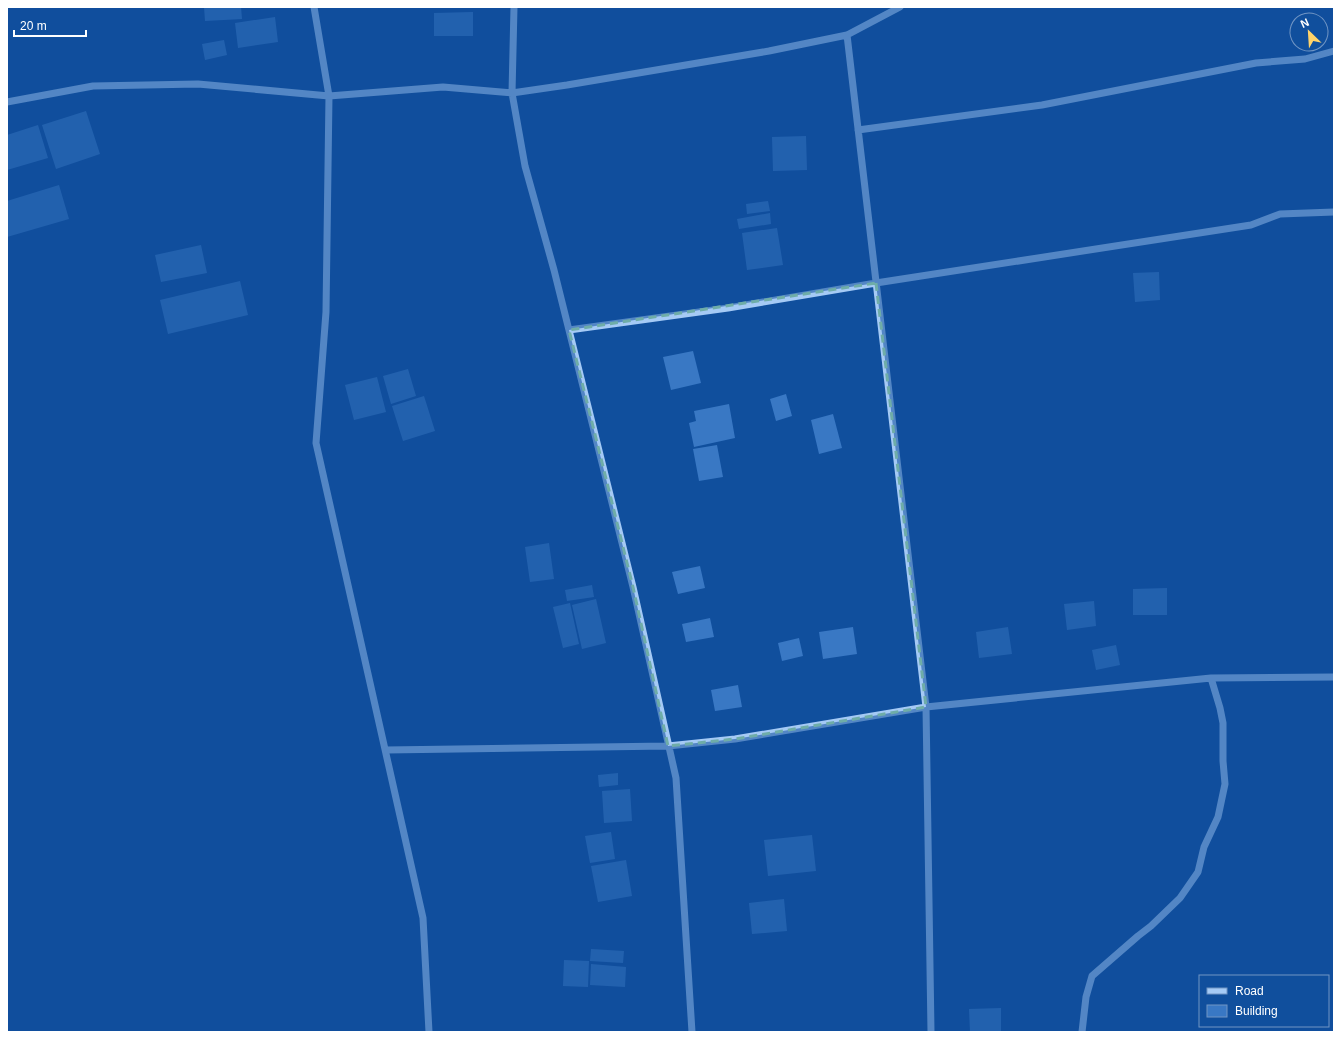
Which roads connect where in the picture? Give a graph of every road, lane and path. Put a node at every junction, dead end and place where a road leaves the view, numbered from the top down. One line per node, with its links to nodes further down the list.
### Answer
1 (314, 7): 7 (street)
2 (514, 7): 6 (street)
3 (900, 7): 4 (street)
4 (846, 35): 6 (street); 9 (street)
5 (1334, 51): 9 (street)
6 (512, 93): 7 (street); 12 (street)
7 (329, 96): 8 (street); 17 (street)
8 (7, 102)
9 (858, 130): 11 (street)
10 (1334, 212): 11 (street)
11 (876, 283): 12 (street); 15 (street)
12 (569, 330): 16 (street)
13 (1334, 677): 14 (street)
14 (1211, 678): 15 (street); 21 (street)
15 (926, 707): 16 (street); 20 (street)
16 (668, 746): 17 (street); 19 (street)
17 (386, 750): 18 (street)
18 (429, 1032)
19 (692, 1032)
20 (931, 1032)
21 (1082, 1032)

